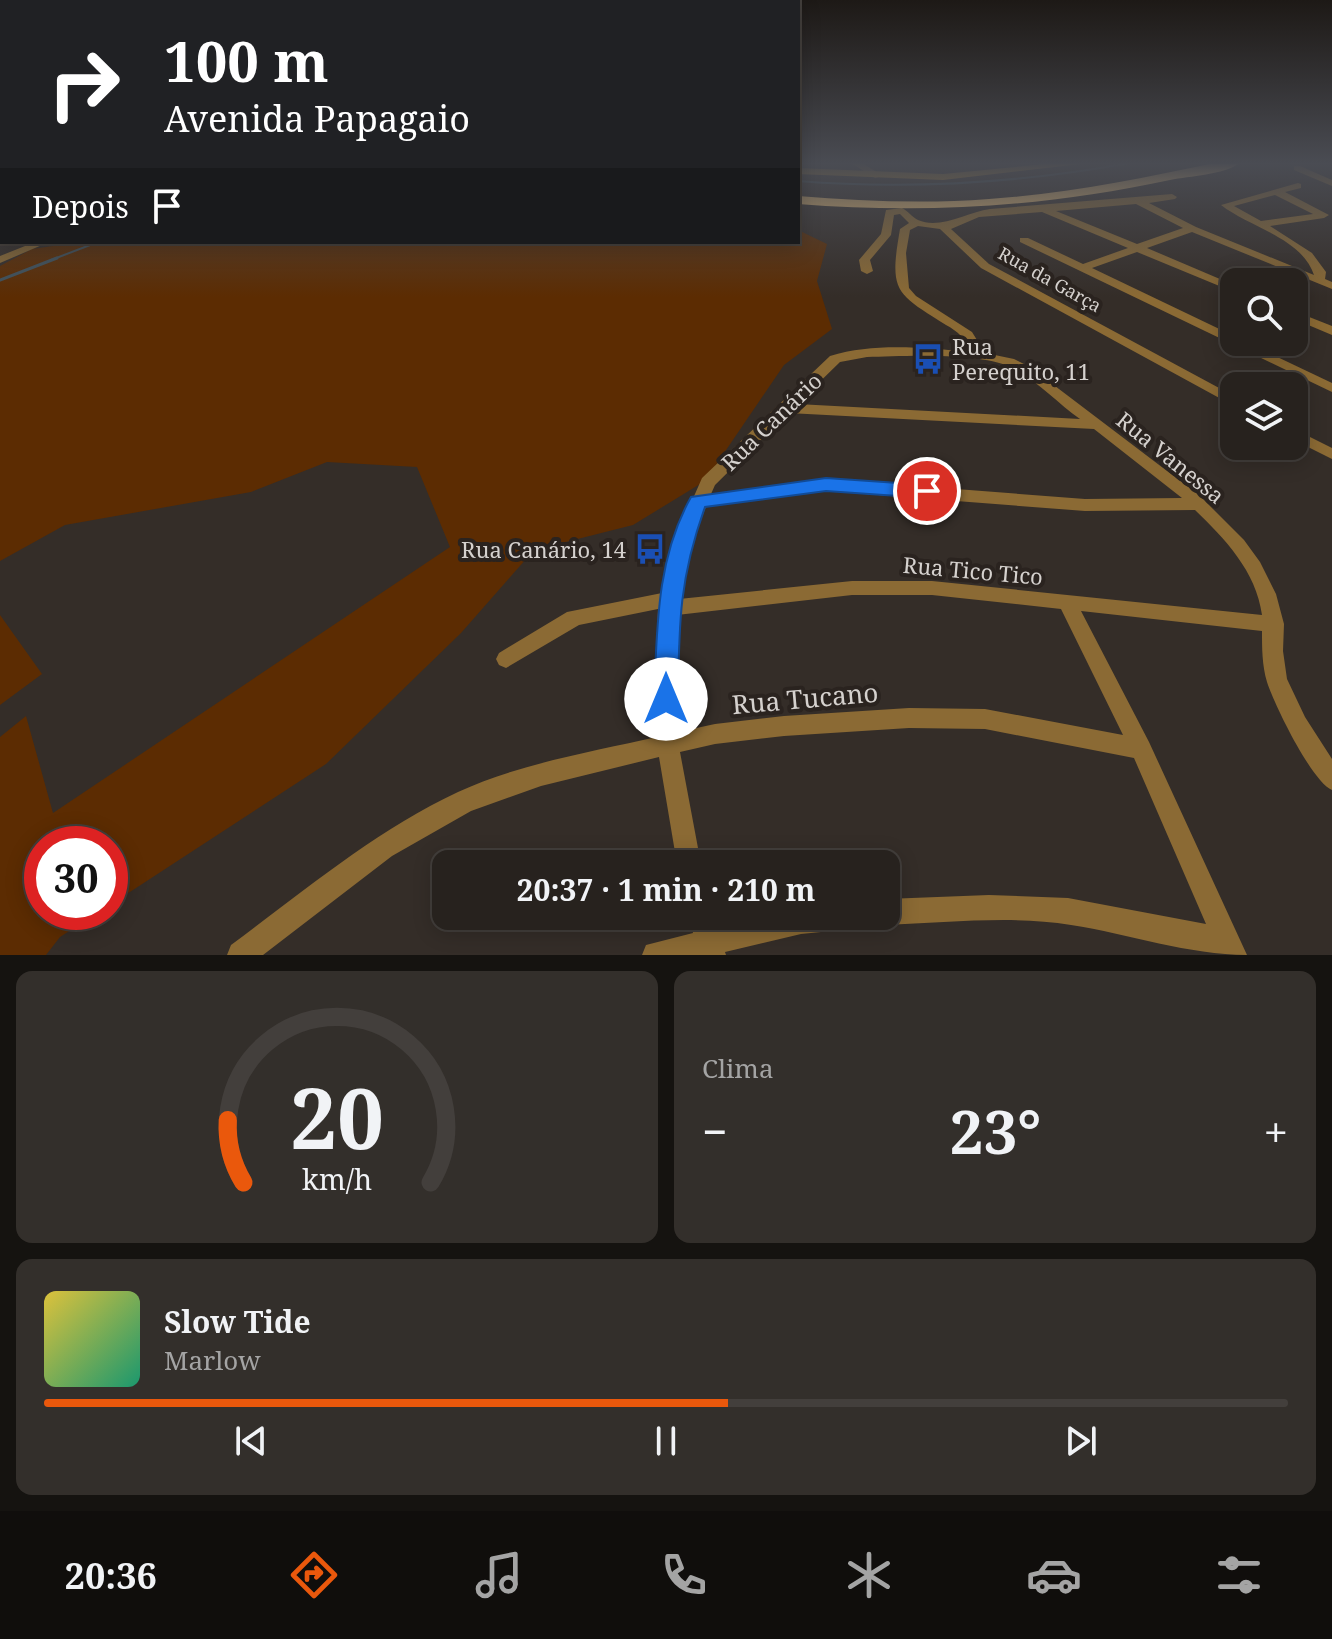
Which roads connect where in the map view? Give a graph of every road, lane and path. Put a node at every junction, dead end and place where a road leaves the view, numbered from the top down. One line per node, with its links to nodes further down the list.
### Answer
1 (945, 208): 7 (highway)
2 (982, 208): 7 (highway)
3 (1063, 208): 8 (street, Rua da Garça)
4 (1150, 208): 13 (street)
5 (1229, 208): 11 (street)
6 (1309, 208): 9 (street)
7 (972, 209): 8 (street, Rua da Garça); 12 (street, Rua da Garça)
8 (1043, 209): 16 (street)
9 (1328, 217): 11 (street)
10 (916, 223): 12 (street); 19 (street); 27 (street)
11 (1260, 224): 20 (street)
12 (946, 227): 29 (street, Rua da Garça)
13 (1192, 229): 16 (street); 20 (street)
14 (1024, 240): 18 (street)
15 (39, 244): 17 (street)
16 (1138, 248): 18 (street); 21 (street)
17 (0, 260)
18 (1082, 268): 25 (street)
19 (867, 271)
20 (1319, 281): 22 (street)
21 (1220, 283)
22 (1332, 286)
23 (1308, 321): 24 (street)
24 (1332, 331)
25 (1220, 335)
26 (1265, 356): 28 (street)
27 (980, 357): 30 (street, Rua Canário); 31 (street, Rua Vanessa)
28 (1332, 388)
29 (1220, 394)
30 (783, 408): 31 (street); 34 (street, Rua Canário)
31 (1097, 425): 35 (street, Rua Vanessa)
32 (1308, 441): 33 (street)
33 (1332, 454)
34 (698, 502): 35 (street); 36 (street, Rua Canário)
35 (1196, 504): 38 (street, Rua Vanessa)
36 (669, 603): 37 (street, Rua Tico Tico); 39 (street, Rua Tico Tico); 40 (street, Rua Canário)
37 (1067, 603): 38 (street, Rua Tico Tico); 41 (street)
38 (1274, 624): 42 (street, Rua Vanessa)
39 (506, 659)
40 (668, 747): 41 (street, Rua Tucano); 43 (street, Rua Canário); 48 (street, Rua Tucano)
41 (1141, 749): 47 (street)
42 (1332, 779)
43 (686, 850)
44 (900, 911): 47 (street)
45 (772, 930): 46 (street)
46 (710, 949): 49 (street)
47 (1230, 949)
48 (241, 955)
49 (656, 955)

